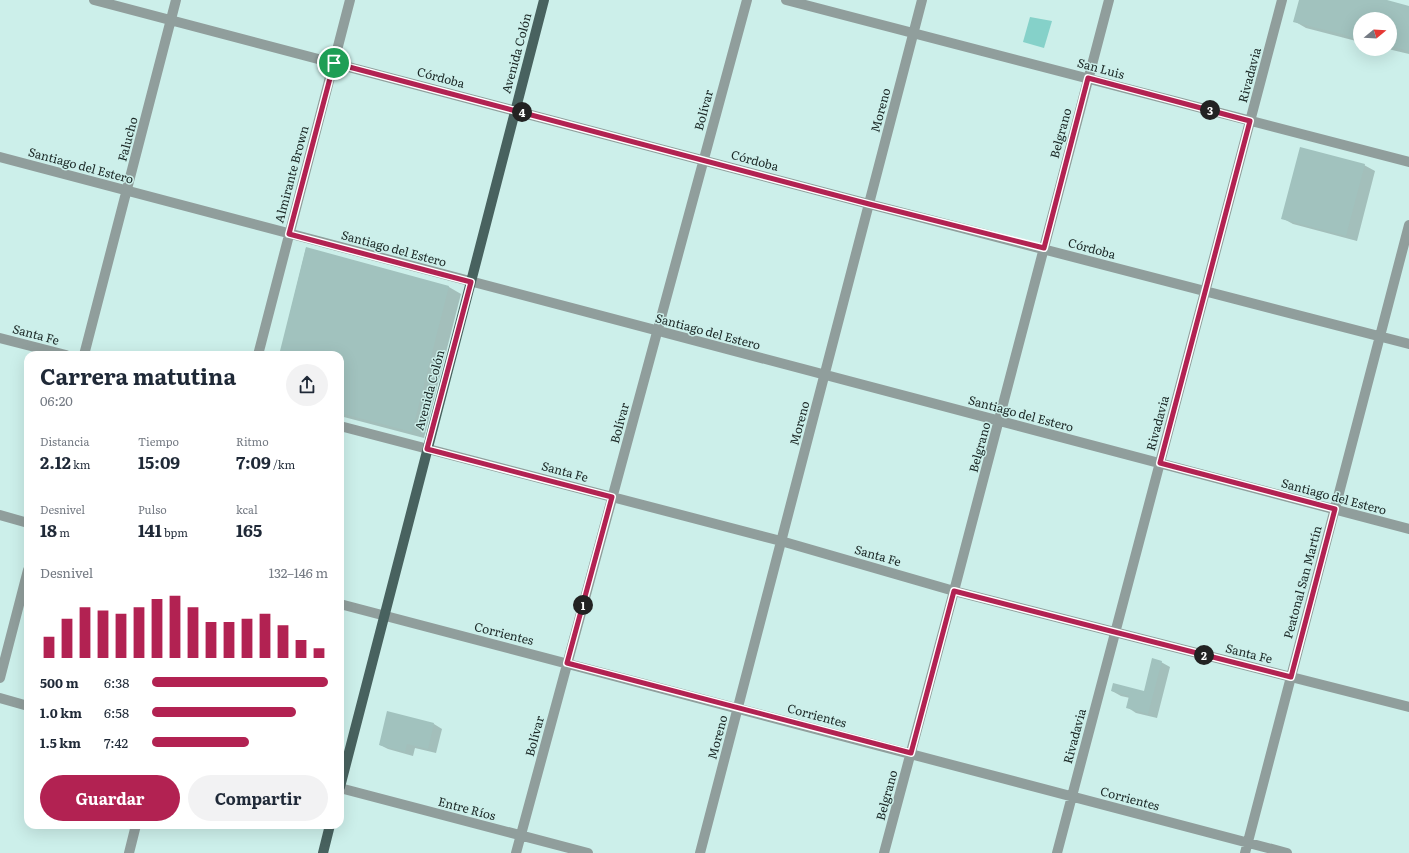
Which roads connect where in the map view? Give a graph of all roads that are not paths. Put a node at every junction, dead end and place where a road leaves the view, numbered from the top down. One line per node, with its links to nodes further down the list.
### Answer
1 (94, 0): 10 (street, Córdoba)
2 (176, 0): 10 (street, Falucho)
3 (350, 0): 12 (street, Almirante Brown)
4 (544, 0): 14 (main road, Avenida Colón)
5 (747, 0): 17 (street, Bolívar)
6 (786, 0): 11 (street, San Luis)
7 (922, 0): 11 (street, Moreno)
8 (1108, 0): 13 (street, Belgrano)
9 (1282, 0): 15 (street, Rivadavia)
10 (171, 20): 12 (street, Córdoba); 19 (street, Falucho)
11 (913, 34): 13 (street, San Luis); 20 (street, Moreno)
12 (334, 63): 14 (street, Córdoba); 22 (street, Almirante Brown)
13 (1088, 78): 15 (street, San Luis); 23 (street, Belgrano)
14 (515, 110): 17 (street, Córdoba); 24 (main road, Avenida Colón)
15 (1250, 121): 18 (street, San Luis); 25 (street, Rivadavia)
16 (0, 157): 19 (street, Santiago del Estero)
17 (704, 160): 20 (street, Córdoba); 26 (street, Bolívar)
18 (1409, 162)
19 (127, 191): 22 (street, Santiago del Estero); 31 (street, Falucho)
20 (869, 204): 23 (street, Córdoba); 33 (street, Moreno)
21 (1409, 225): 27 (street, Peatonal San Martín)
22 (289, 234): 24 (street, Santiago del Estero); 32 (street, Almirante Brown)
23 (1044, 248): 25 (street, Córdoba); 34 (street, Belgrano)
24 (471, 282): 26 (street, Santiago del Estero); 36 (main road, Avenida Colón)
25 (1206, 291): 27 (street, Córdoba); 37 (street, Rivadavia)
26 (657, 331): 33 (street, Santiago del Estero); 38 (street, Bolívar)
27 (1380, 336): 29 (street, Córdoba); 39 (street, Peatonal San Martín)
28 (0, 338): 30 (street, Santa Fe)
29 (1409, 344)
30 (50, 351)
31 (85, 351)
32 (259, 351)
33 (825, 375): 34 (street, Santiago del Estero); 43 (street, Moreno)
34 (999, 421): 37 (street, Santiago del Estero); 45 (street, Belgrano)
35 (344, 427): 36 (street, Santa Fe)
36 (427, 449): 38 (street, Santa Fe); 47 (main road, Avenida Colón)
37 (1160, 463): 39 (street, Santiago del Estero); 48 (street, Rivadavia)
38 (612, 497): 43 (street, Santa Fe); 49 (street, Bolívar)
39 (1335, 509): 42 (street, Santiago del Estero); 50 (street, Peatonal San Martín)
40 (0, 515): 41 (street)
41 (24, 522)
42 (1409, 529)
43 (782, 541): 45 (street, Santa Fe); 55 (street, Moreno)
44 (24, 585): 51 (street)
45 (954, 591): 48 (street, Santa Fe); 56 (street, Belgrano)
46 (344, 605): 47 (street, Corrientes)
47 (384, 616): 49 (street, Corrientes); 57 (main road, Avenida Colón)
48 (1116, 632): 50 (street, Santa Fe); 59 (street, Rivadavia)
49 (567, 663): 55 (street, Corrientes); 62 (street, Bolívar)
50 (1291, 677): 54 (street, Santa Fe); 63 (street, Peatonal San Martín)
51 (0, 678)
52 (0, 698): 53 (street)
53 (24, 705)
54 (1409, 707)
55 (738, 708): 56 (street, Corrientes); 68 (street, Moreno)
56 (911, 753): 59 (street, Corrientes); 69 (street, Belgrano)
57 (344, 772)
58 (344, 789): 62 (street, Entre Ríos)
59 (1072, 796): 63 (street, Corrientes); 70 (street, Rivadavia)
60 (135, 829): 64 (street)
61 (329, 829): 65 (main road)
62 (521, 835): 66 (street, Bolívar); 67 (street, Entre Ríos)
63 (1248, 842): 71 (street, Peatonal San Martín); 72 (street, Corrientes)
64 (129, 853)
65 (323, 853)
66 (516, 853)
67 (588, 853)
68 (700, 853)
69 (884, 853)
70 (1057, 853)
71 (1245, 853)
72 (1287, 853)

